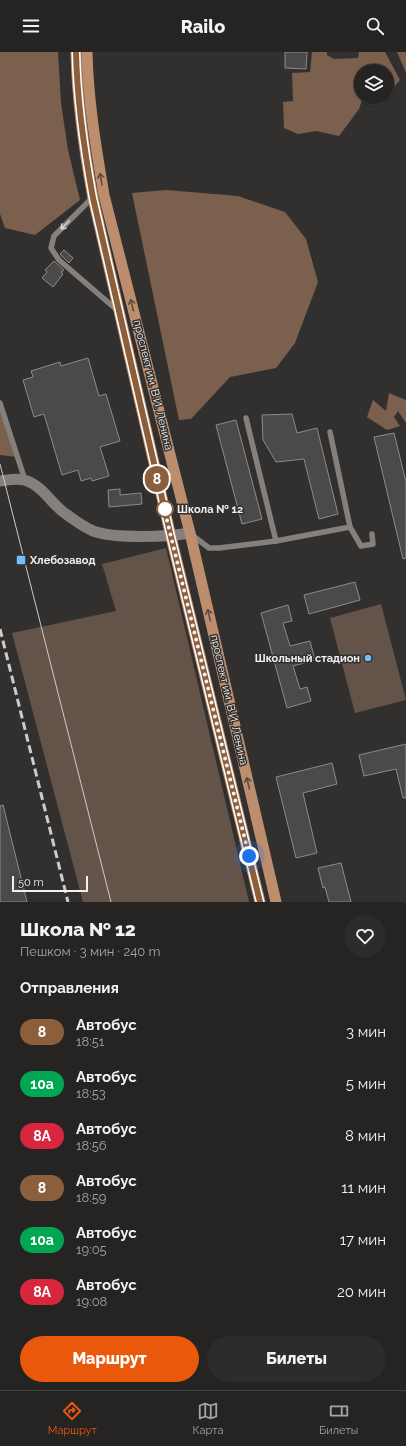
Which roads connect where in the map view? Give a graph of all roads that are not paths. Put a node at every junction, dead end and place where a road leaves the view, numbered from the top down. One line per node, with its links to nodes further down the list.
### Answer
1 (76, 52): 3 (main road, проспект им. В.И. Ленина)
2 (87, 52): 11 (main road, проспект им. В.И. Ленина, one-way to 2)
3 (93, 198): 4 (main road, проспект им. В.И. Ленина); 4 (lane, one-way to 4)
4 (119, 312): 13 (main road, проспект им. В.И. Ленина)
5 (0, 403): 8 (lane)
6 (246, 418): 14 (lane)
7 (330, 432): 10 (lane)
8 (25, 480): 9 (street); 13 (street)
9 (0, 481)
10 (350, 527): 12 (lane); 14 (lane)
11 (190, 533): 13 (street); 14 (lane); 16 (main road, проспект им. В.И. Ленина, one-way to 11)
12 (372, 534)
13 (171, 537): 15 (main road, проспект им. В.И. Ленина)
14 (276, 541)
15 (260, 902)
16 (276, 902)

